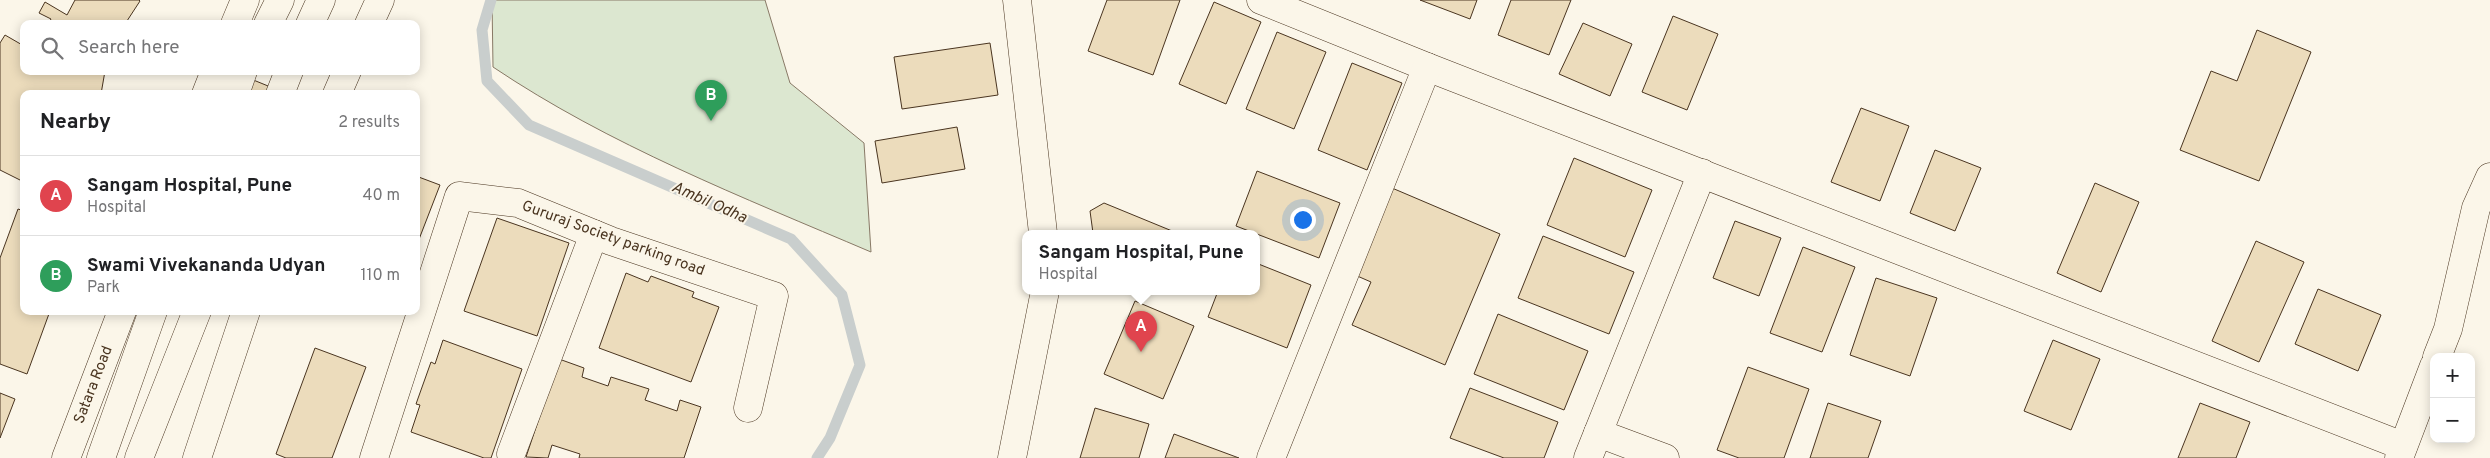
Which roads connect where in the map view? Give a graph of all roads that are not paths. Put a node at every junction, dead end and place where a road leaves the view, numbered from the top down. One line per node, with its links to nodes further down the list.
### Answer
1 (245, 0): 7 (main road)
2 (280, 0): 8 (main road)
3 (321, 0): 9 (main road)
4 (380, 0): 10 (main road)
5 (1017, 0): 22 (main road)
6 (1261, 0): 11 (main road)
7 (237, 20)
8 (270, 20)
9 (312, 20)
10 (371, 20)
11 (1427, 67): 20 (main road); 41 (main road)
12 (213, 75): 16 (main road)
13 (242, 75): 17 (main road)
14 (287, 75): 18 (main road)
15 (345, 75): 19 (main road)
16 (208, 90)
17 (236, 90)
18 (282, 90)
19 (339, 90)
20 (1702, 173): 32 (main road); 33 (main road)
21 (2490, 177): 29 (main road)
22 (1043, 230)
23 (594, 234): 31 (main road, Gururaj Society parking road); 34 (main road); 39 (main road, Gururaj Society parking road)
24 (1045, 295): 40 (main road)
25 (120, 315): 35 (main road, Satara Road)
26 (152, 315): 36 (main road)
27 (195, 315): 37 (main road)
28 (245, 315): 38 (main road)
29 (2439, 353)
30 (2430, 376): 33 (main road)
31 (748, 408)
32 (1598, 433): 42 (main road); 43 (main road)
33 (2401, 452)
34 (511, 454)
35 (66, 458)
36 (101, 458)
37 (138, 458)
38 (197, 458)
39 (374, 458)
40 (1012, 458)
41 (1271, 458)
42 (1588, 458)
43 (1665, 458)

